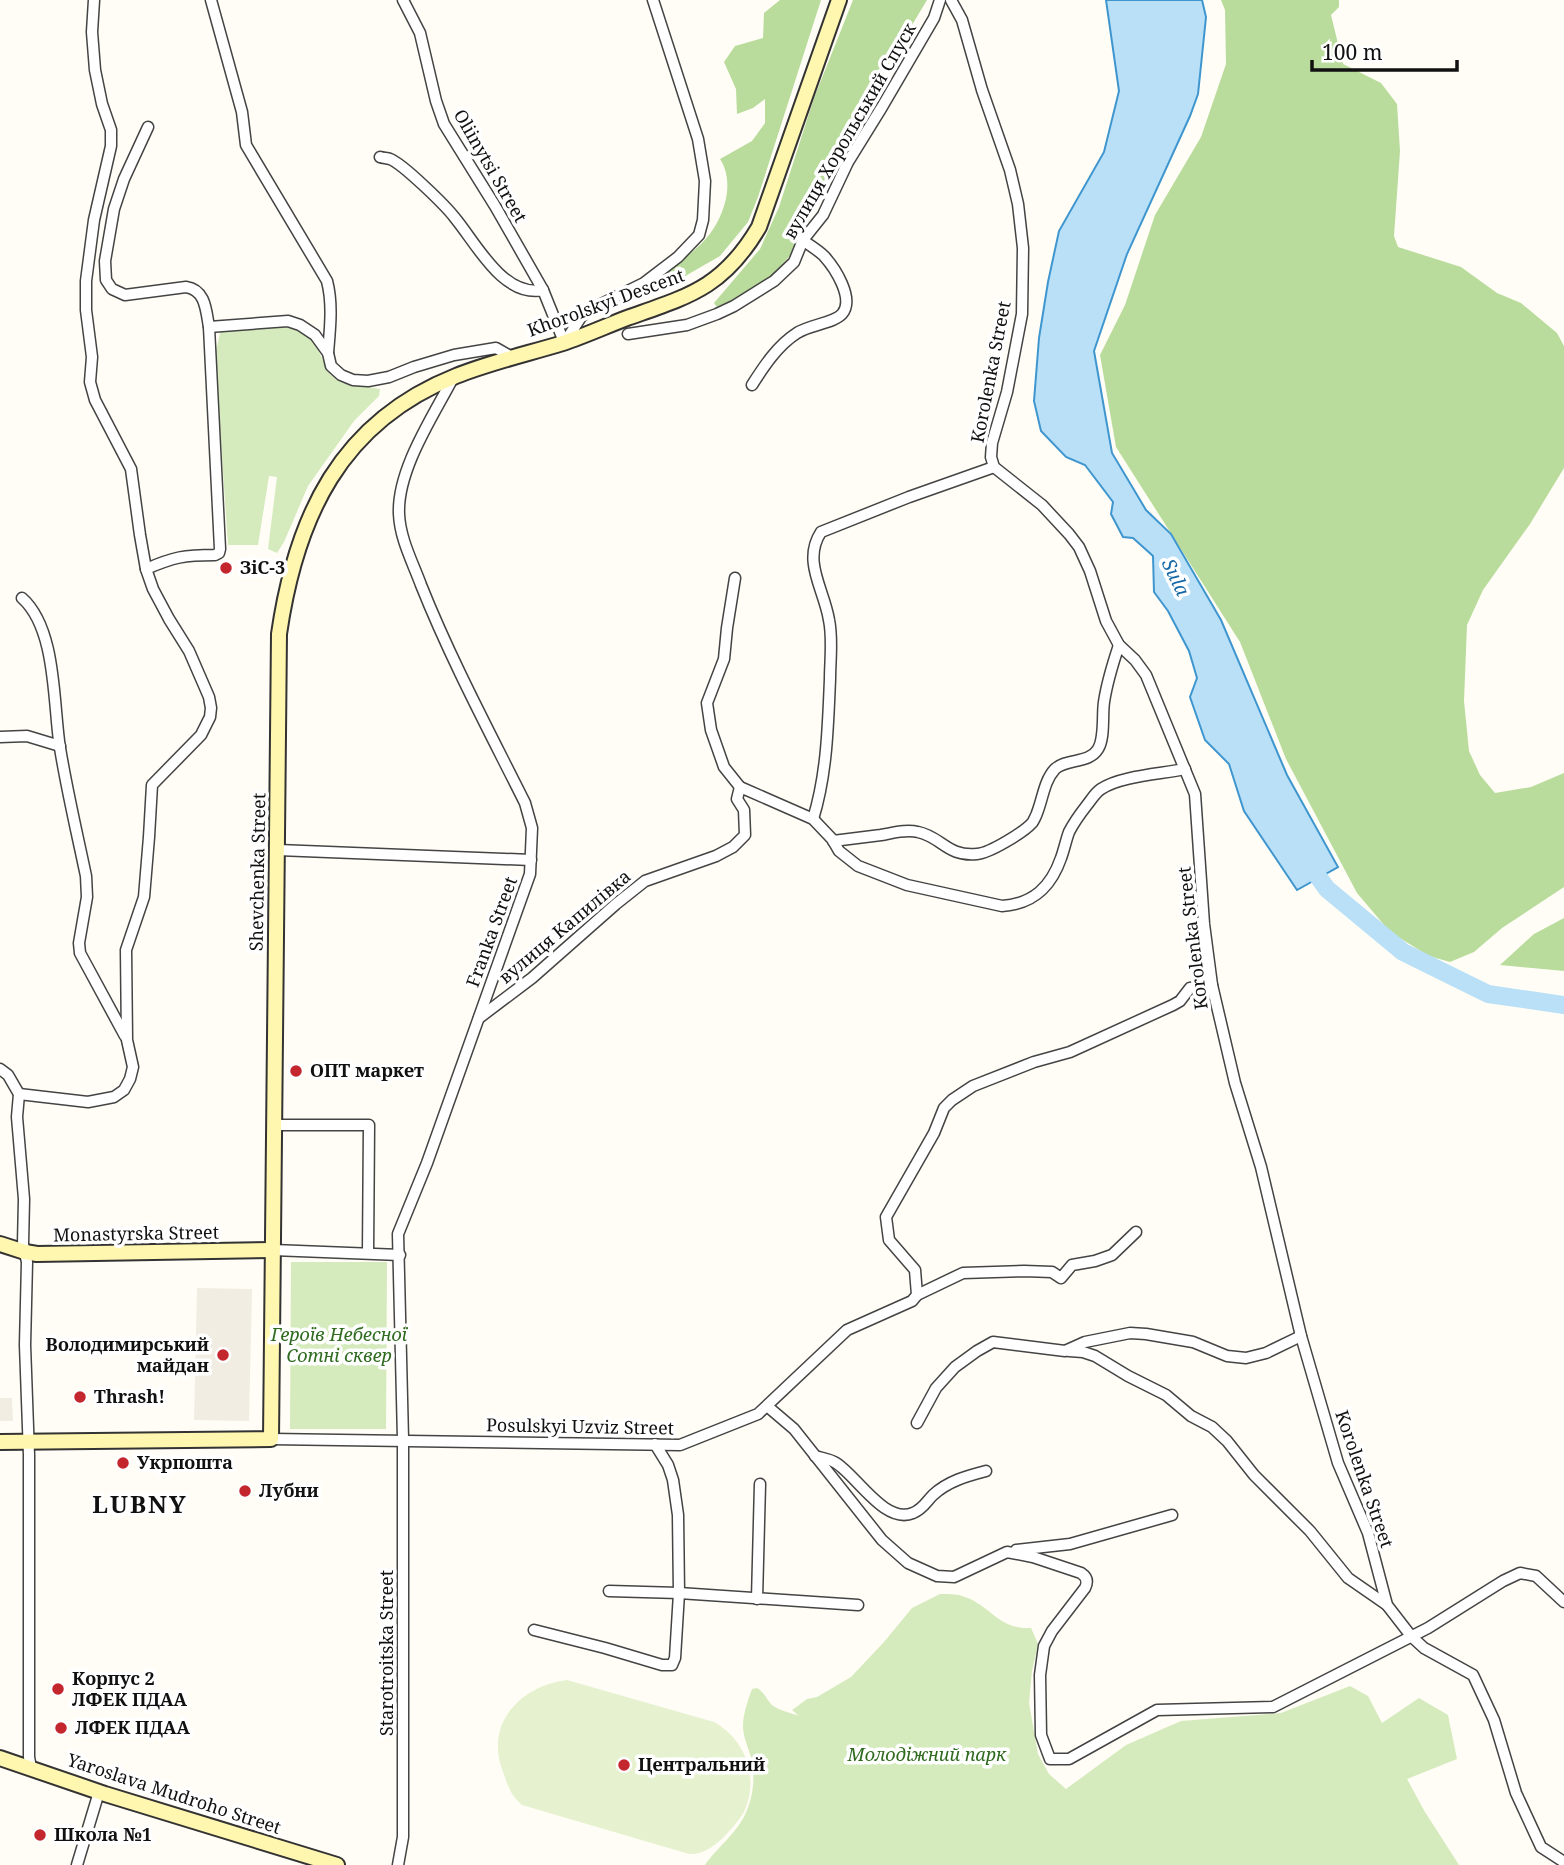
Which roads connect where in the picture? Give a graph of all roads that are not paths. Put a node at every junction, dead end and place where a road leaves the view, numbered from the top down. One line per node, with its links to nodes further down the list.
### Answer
1 (94, 0): 20 (street)
2 (211, 0): 15 (street)
3 (403, 0): 11 (street, Oliinytsi Street)
4 (653, 0): 14 (street)
5 (839, 0): 14 (main road, Khorolskyi Descent)
6 (940, 0): 10 (street, вулиця Хорольський Спуск)
7 (951, 0): 19 (street, Korolenka Street)
8 (148, 127): 12 (street)
9 (380, 157): 11 (street)
10 (803, 240): 13 (street, вулиця Хорольський Спуск); 18 (street)
11 (543, 290): 14 (street, Oliinytsi Street)
12 (209, 327): 15 (street); 20 (street)
13 (628, 334)
14 (564, 342): 16 (main road, Khorolskyi Descent)
15 (328, 353): 16 (street)
16 (510, 356): 17 (main road, Khorolskyi Descent)
17 (454, 376): 30 (main road, Shevchenka Street); 31 (street, Franka Street)
18 (752, 385)
19 (994, 467): 23 (street, Korolenka Street); 28 (street)
20 (146, 569): 34 (street)
21 (735, 578): 27 (street)
22 (22, 598): 25 (street)
23 (1119, 645): 26 (street, Korolenka Street); 29 (street)
24 (0, 737): 25 (street)
25 (60, 746): 34 (street)
26 (1185, 769): 29 (street); 32 (street, Korolenka Street)
27 (740, 787): 28 (street); 33 (street, вулиця Капилівка)
28 (813, 819): 29 (street)
29 (833, 841)
30 (278, 850): 31 (street); 37 (main road, Shevchenka Street)
31 (531, 860): 33 (street, Franka Street)
32 (1212, 985): 44 (street); 45 (street, Korolenka Street)
33 (477, 1019): 43 (street, Franka Street)
34 (127, 1040): 36 (street)
35 (0, 1069): 36 (street)
36 (19, 1094): 41 (street)
37 (274, 1125): 40 (main road, Shevchenka Street); 42 (street)
38 (1136, 1232): 44 (street, Posulskyi Uzviz Street)
39 (0, 1244): 41 (main road, Monastyrska Street)
40 (273, 1250): 41 (main road, Monastyrska Street); 42 (street); 49 (main road, Shevchenka Street)
41 (25, 1252): 51 (street)
42 (368, 1253): 43 (street)
43 (400, 1255): 50 (street, Franka Street)
44 (917, 1295): 47 (street, Posulskyi Uzviz Street)
45 (1301, 1336): 46 (street); 64 (street, Korolenka Street)
46 (1065, 1351): 48 (street); 64 (street)
47 (767, 1406): 53 (street, Posulskyi Uzviz Street); 54 (street)
48 (917, 1423)
49 (271, 1439): 50 (street, Posulskyi Uzviz Street); 51 (main road)
50 (402, 1440): 53 (street, Posulskyi Uzviz Street); 73 (street, Starotroitska Street)
51 (29, 1441): 52 (main road); 68 (street)
52 (0, 1442)
53 (655, 1444): 60 (street)
54 (815, 1456): 55 (street); 58 (street)
55 (986, 1471)
56 (760, 1484): 61 (street)
57 (1172, 1515): 58 (street)
58 (1007, 1552): 66 (street)
59 (609, 1591): 60 (street)
60 (679, 1593): 61 (street); 65 (street)
61 (757, 1598): 63 (street)
62 (1564, 1602): 66 (street)
63 (858, 1605)
64 (1387, 1605): 66 (street, Korolenka Street)
65 (534, 1630)
66 (1411, 1636): 70 (street, Korolenka Street)
67 (0, 1758): 68 (main road, Yaroslava Mudroho Street)
68 (31, 1768): 69 (main road, Yaroslava Mudroho Street)
69 (99, 1792): 71 (street); 72 (main road, Yaroslava Mudroho Street)
70 (1564, 1862)
71 (77, 1865)
72 (337, 1865)
73 (398, 1865)

